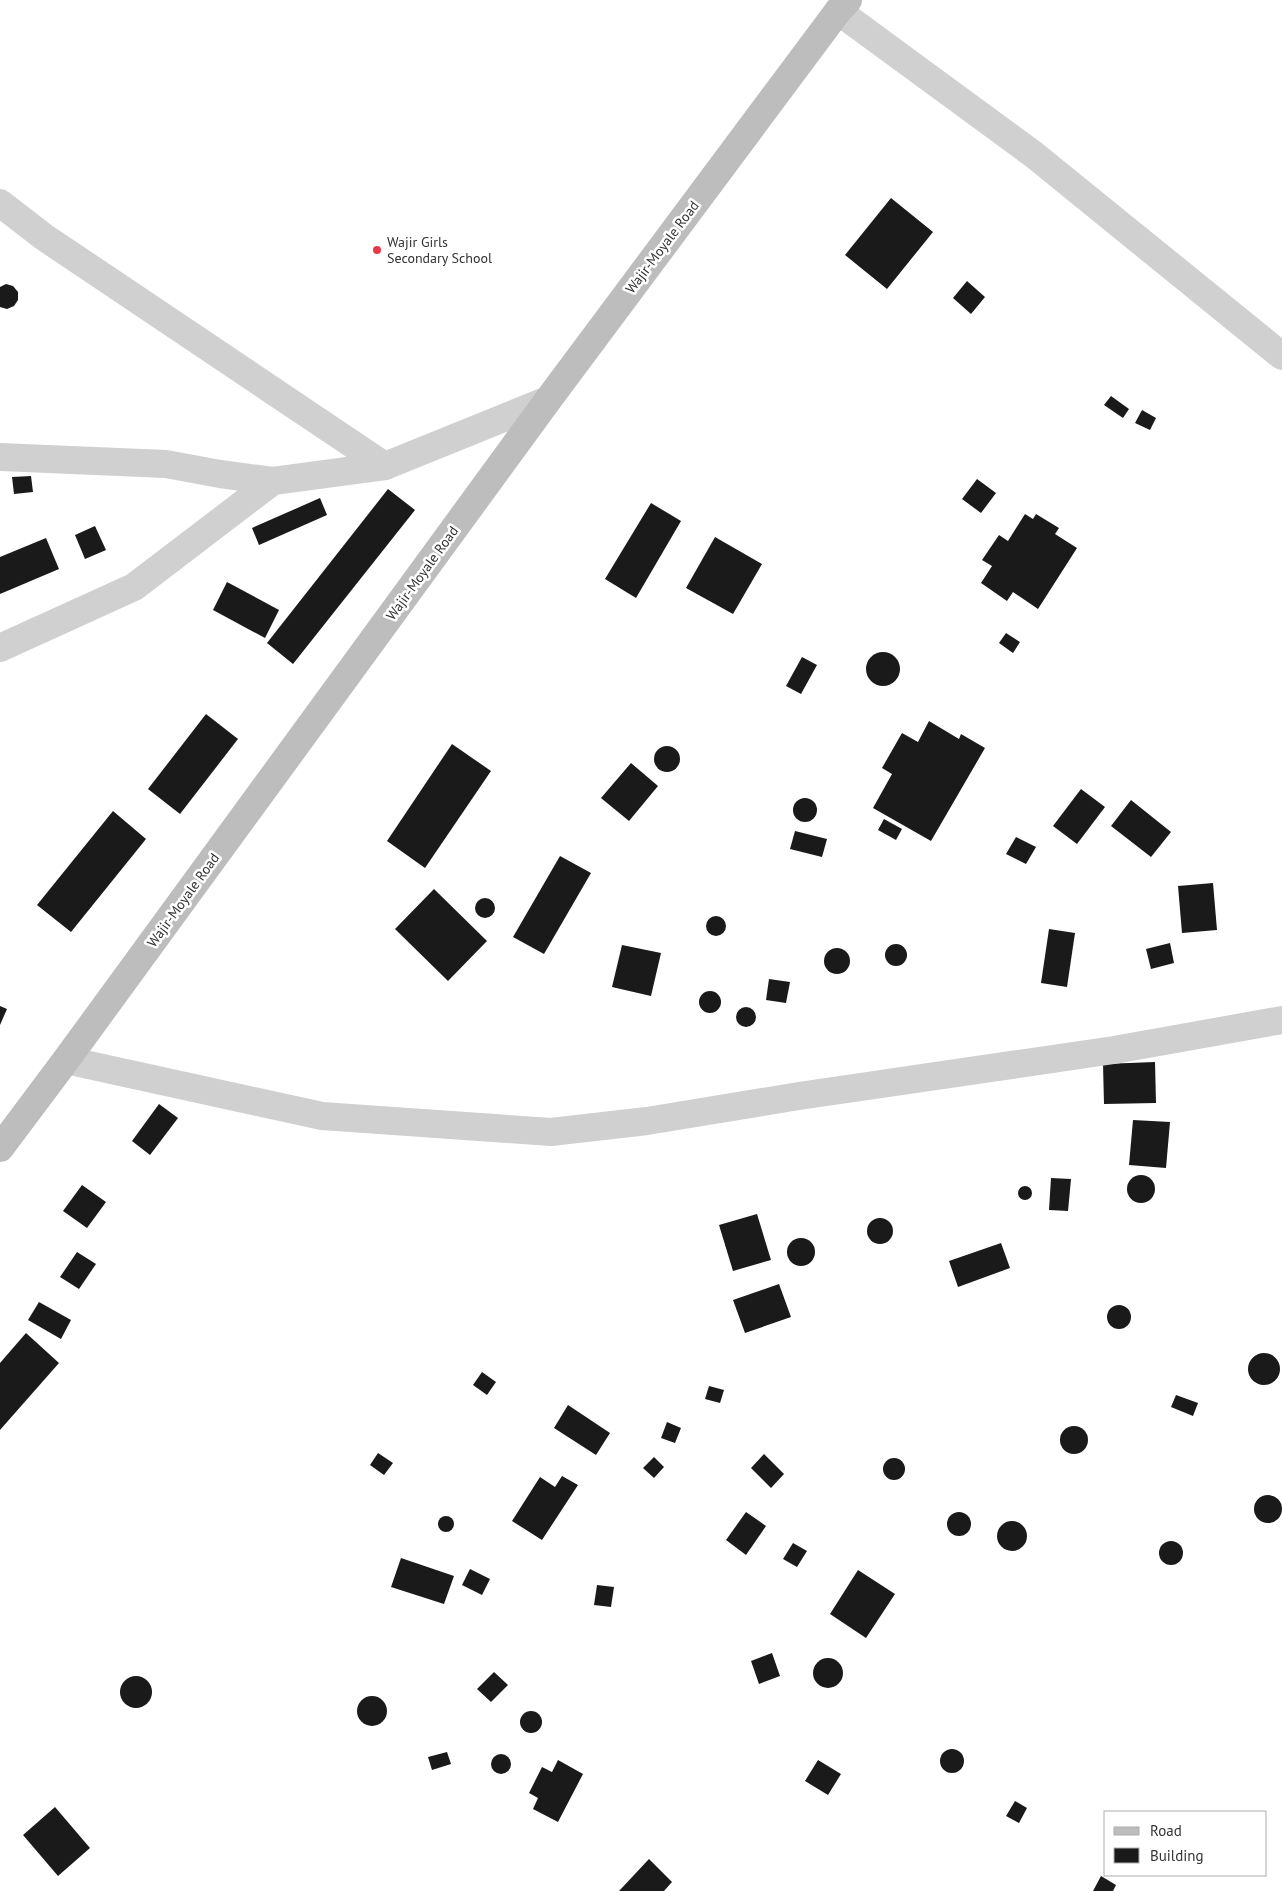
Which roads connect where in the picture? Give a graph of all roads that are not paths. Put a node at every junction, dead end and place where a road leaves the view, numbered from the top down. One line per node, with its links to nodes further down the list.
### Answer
1 (842, 6): 3 (street); 4 (main road, Wajir-Moyale Road)
2 (0, 203): 6 (street)
3 (1282, 356)
4 (548, 400): 6 (street); 10 (main road, Wajir-Moyale Road)
5 (0, 457): 7 (street)
6 (385, 466): 7 (street)
7 (273, 482): 8 (street)
8 (0, 648)
9 (1282, 1020): 10 (street)
10 (66, 1060): 11 (main road, Wajir-Moyale Road)
11 (0, 1148)

